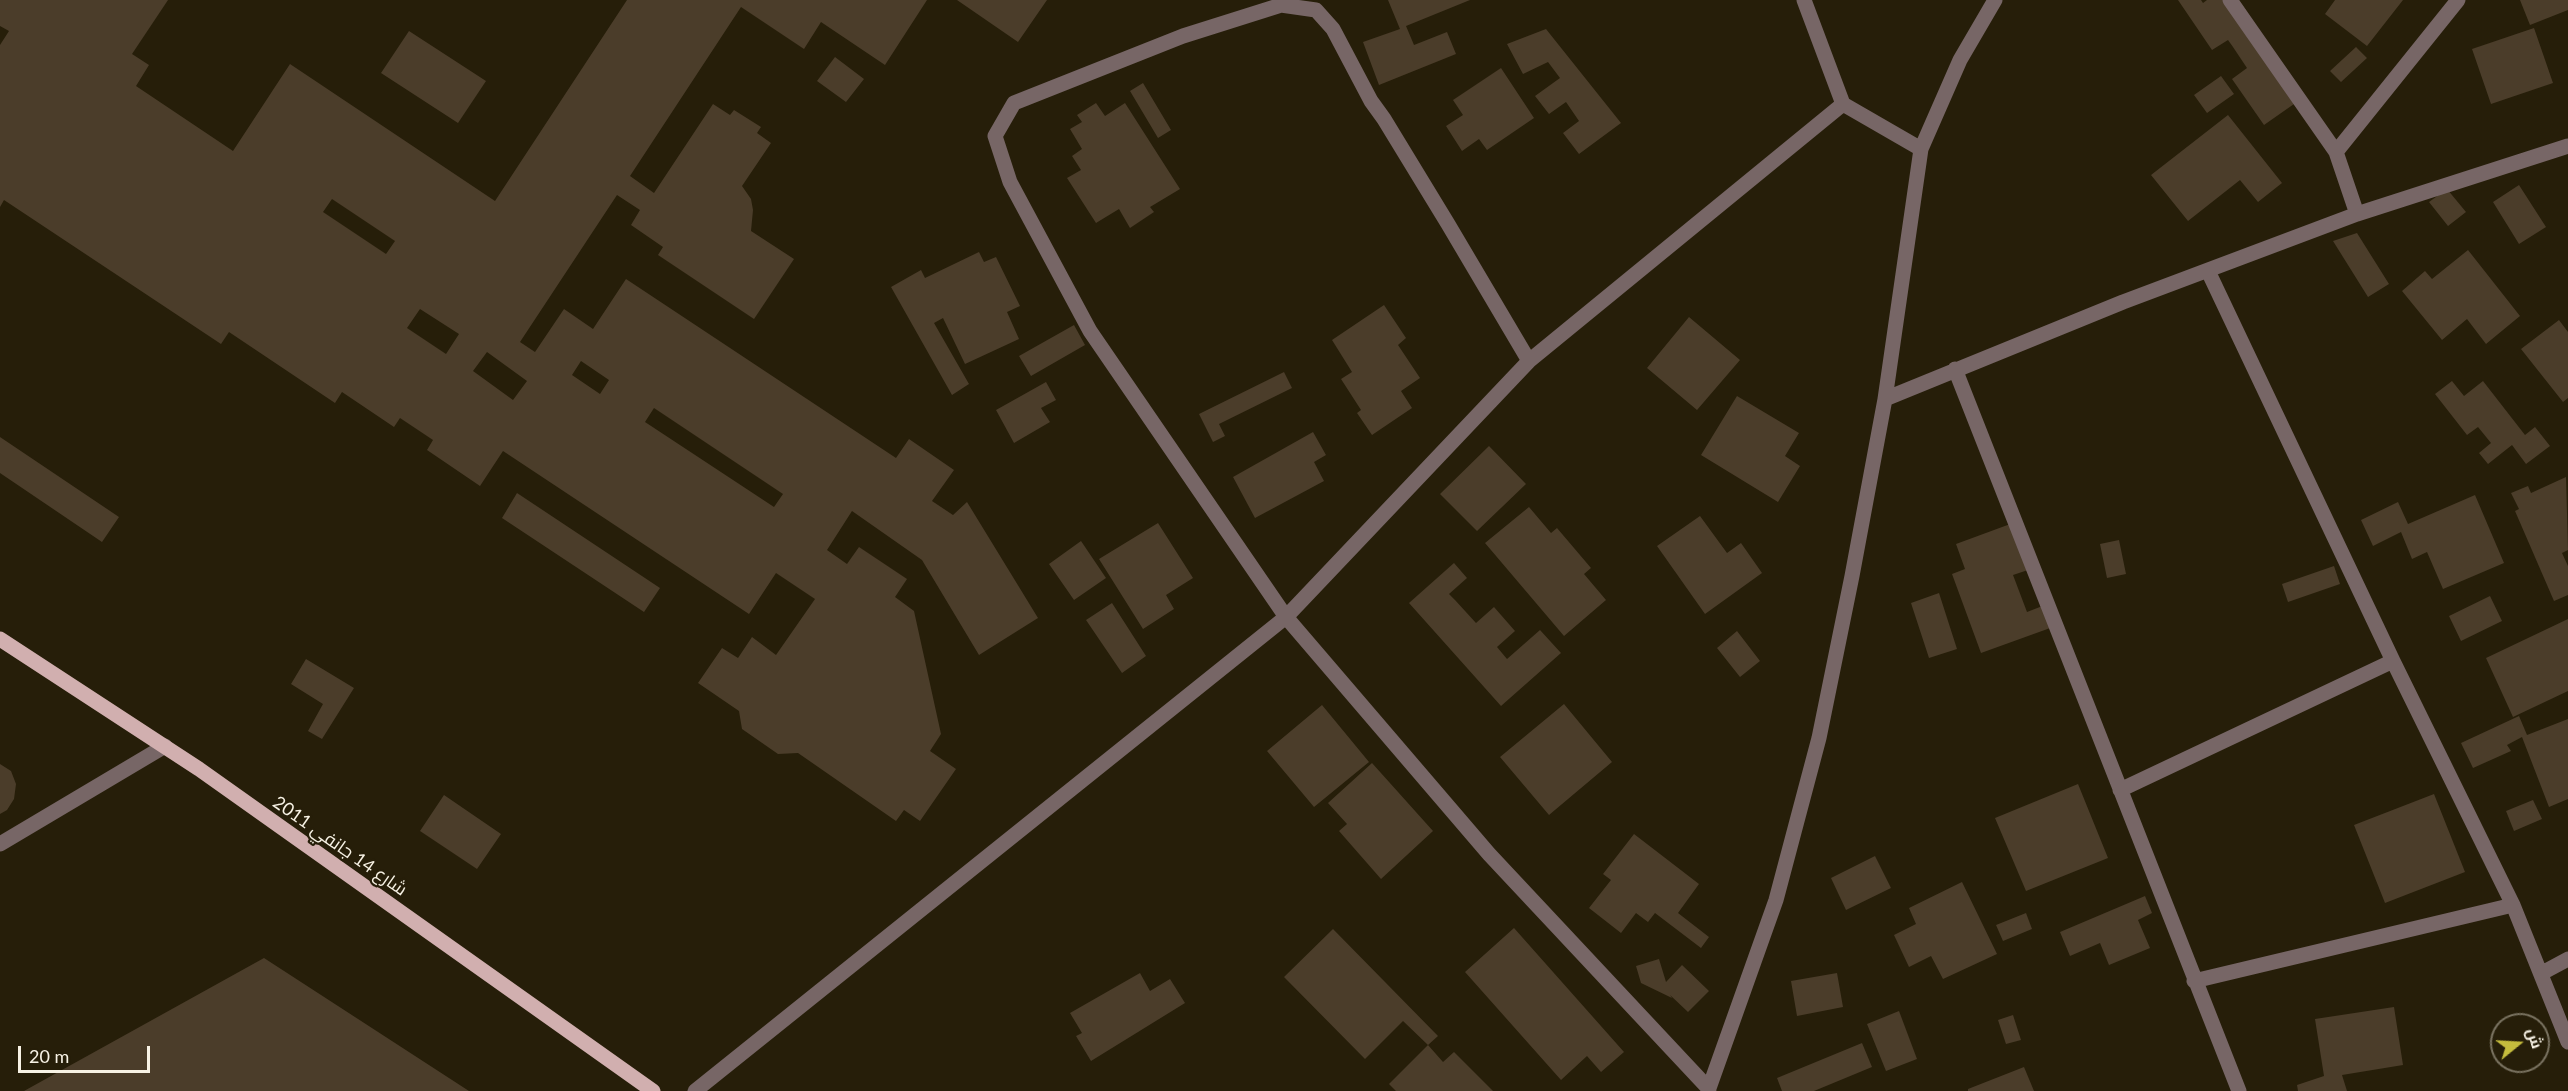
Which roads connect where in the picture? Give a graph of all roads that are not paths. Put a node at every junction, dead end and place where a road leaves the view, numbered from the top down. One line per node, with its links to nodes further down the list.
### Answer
1 (1803, 0): 5 (street)
2 (1995, 0): 7 (street)
3 (2229, 0): 8 (street)
4 (2458, 0): 8 (street)
5 (1844, 104): 7 (street); 11 (street)
6 (2568, 146): 9 (street)
7 (1921, 149): 13 (street)
8 (2336, 152): 9 (street)
9 (2357, 214): 10 (street)
10 (2208, 272): 12 (street); 16 (street)
11 (1529, 361): 14 (street); 14 (street)
12 (1955, 369): 13 (street); 18 (street)
13 (1885, 399): 25 (street)
14 (1286, 617): 25 (street); 27 (street)
15 (0, 639): 17 (main road, شارع 14 جانفي 2011)
16 (2393, 661): 18 (street); 20 (street)
17 (165, 746): 19 (street); 26 (main road, شارع 14 جانفي 2011)
18 (2120, 790): 23 (street)
19 (0, 844)
20 (2513, 905): 22 (street); 23 (street)
21 (2568, 959): 22 (street)
22 (2542, 973): 24 (street)
23 (2194, 981): 28 (street)
24 (2568, 1042)
25 (1708, 1090)
26 (653, 1091)
27 (695, 1091)
28 (2239, 1091)

